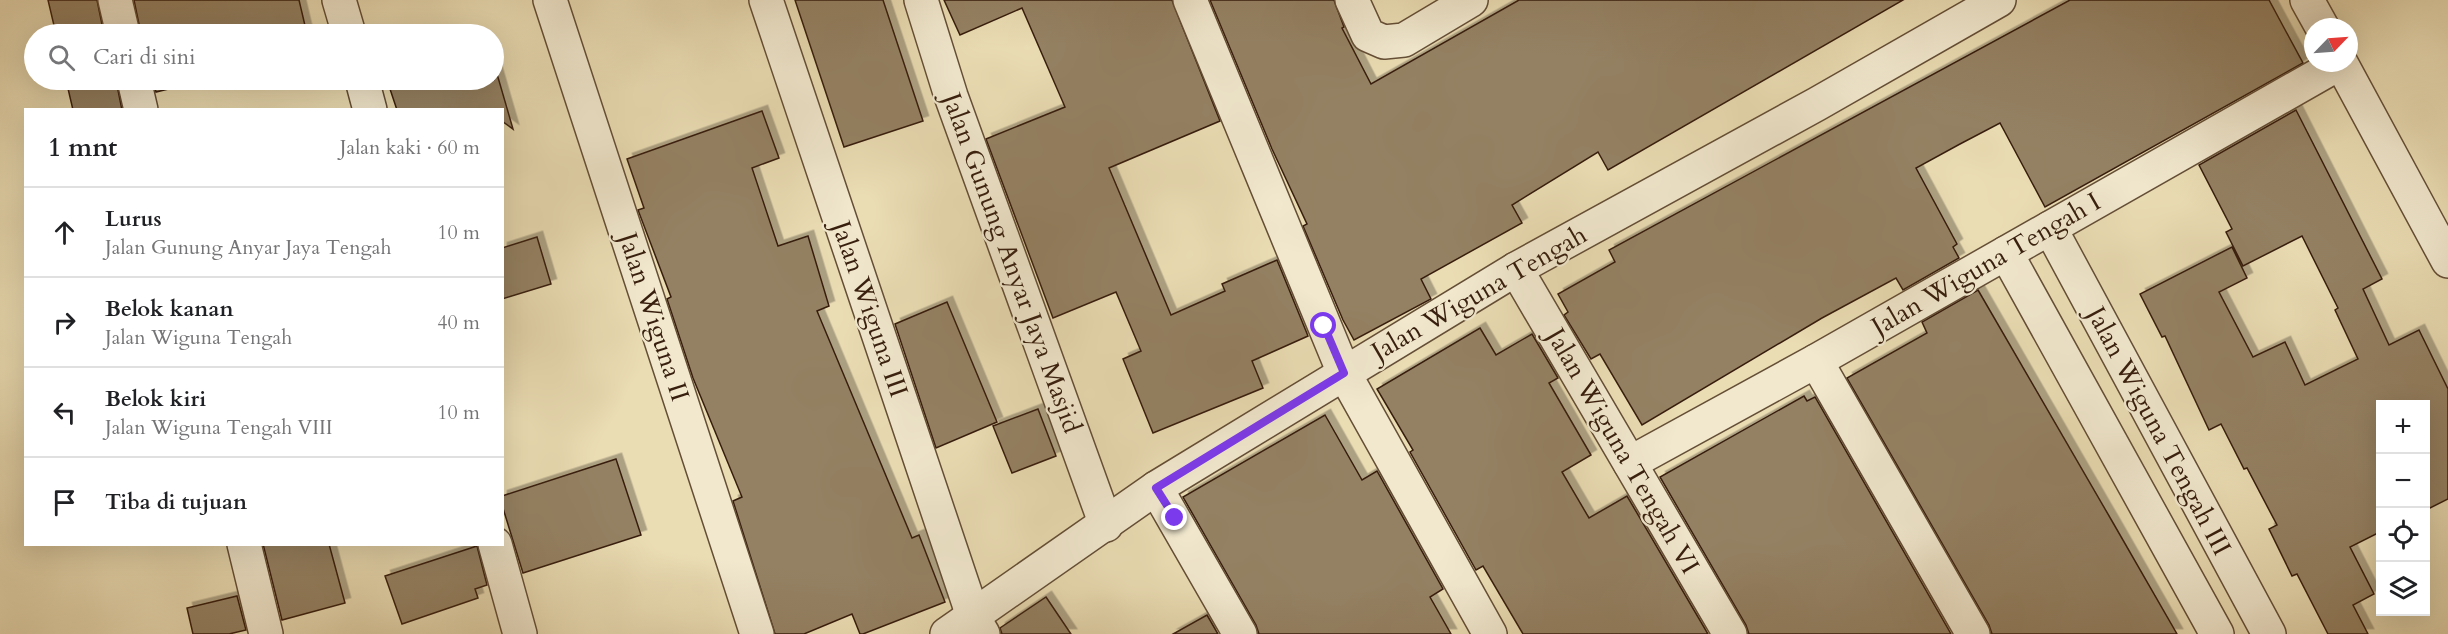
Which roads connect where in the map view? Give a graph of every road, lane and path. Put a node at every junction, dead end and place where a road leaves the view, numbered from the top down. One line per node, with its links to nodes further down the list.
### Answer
1 (115, 0): 12 (street)
2 (339, 0): 13 (street)
3 (550, 0): 34 (street, Jalan Wiguna II)
4 (766, 0): 31 (street, Jalan Wiguna III)
5 (921, 0): 28 (street, Jalan Gunung Anyar Jaya Masjid)
6 (1190, 0): 25 (street)
7 (1352, 0): 8 (street)
8 (1471, 0)
9 (1999, 0): 23 (street, Jalan Wiguna Tengah)
10 (2307, 0): 11 (street)
11 (2317, 18)
12 (121, 24)
13 (346, 24)
14 (2325, 72): 20 (street, Jalan Wiguna Tengah I)
15 (2346, 72): 22 (street)
16 (136, 90): 18 (street)
17 (365, 90): 19 (street)
18 (141, 108)
19 (369, 108)
20 (2050, 228): 21 (street, Jalan Wiguna Tengah I); 40 (street, Jalan Wiguna Tengah III)
21 (2006, 253): 24 (street, Jalan Wiguna Tengah I); 39 (street, Jalan Wiguna Tengah III)
22 (2448, 261)
23 (1516, 269): 25 (street, Jalan Wiguna Tengah); 26 (street, Jalan Wiguna Tengah VI)
24 (1816, 361): 26 (street, Jalan Wiguna Tengah I); 38 (street)
25 (1344, 373): 27 (street, Jalan Wiguna Tengah); 36 (street)
26 (1630, 463): 37 (street, Jalan Wiguna Tengah VI)
27 (1156, 488): 28 (street, Jalan Wiguna Tengah); 35 (street)
28 (1106, 525): 31 (street, Jalan Wiguna Tengah)
29 (244, 546): 32 (street)
30 (496, 546): 33 (street)
31 (968, 628)
32 (266, 634)
33 (520, 634)
34 (757, 634)
35 (1240, 634)
36 (1490, 634)
37 (1730, 634)
38 (1973, 634)
39 (2217, 634)
40 (2269, 634)

